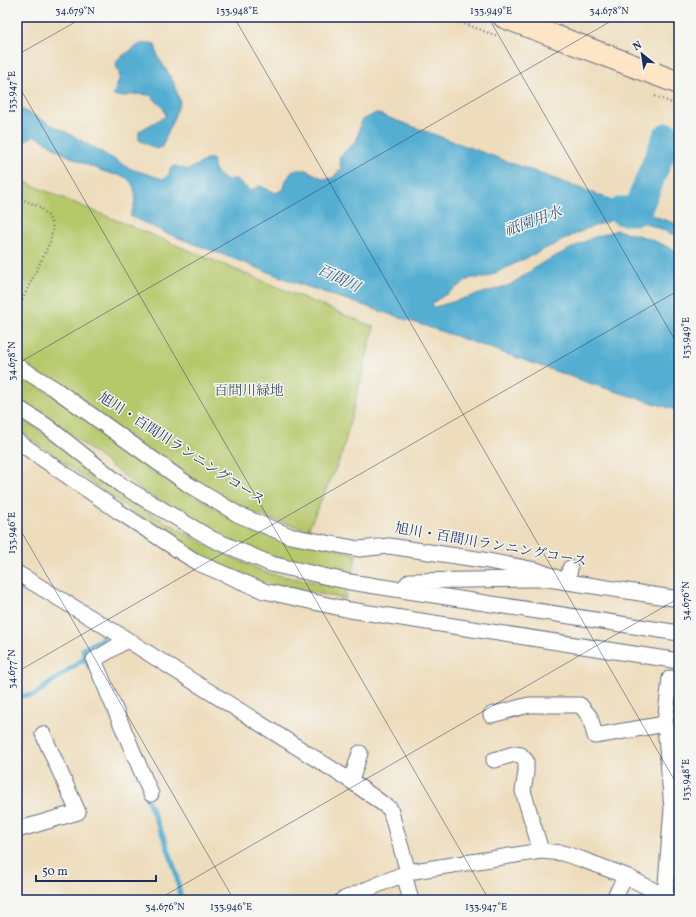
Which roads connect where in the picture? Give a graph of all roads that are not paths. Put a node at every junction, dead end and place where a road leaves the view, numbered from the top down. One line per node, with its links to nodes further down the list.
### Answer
1 (504, 17): 2 (street)
2 (679, 83)
3 (17, 366): 7 (street)
4 (17, 407): 8 (street)
5 (17, 441): 12 (street)
6 (17, 573): 11 (street)
7 (569, 575): 8 (street); 9 (street)
8 (401, 590): 10 (street)
9 (679, 599)
10 (679, 633)
11 (127, 640): 19 (street); 20 (street)
12 (679, 661)
13 (670, 678): 15 (street)
14 (491, 715): 15 (street)
15 (665, 724): 25 (street)
16 (43, 734): 21 (street)
17 (360, 753): 19 (street)
18 (494, 760): 22 (street)
19 (351, 780): 23 (street)
20 (151, 794)
21 (17, 830)
22 (541, 851): 23 (street); 24 (street)
23 (406, 873): 26 (street); 27 (street)
24 (626, 876): 25 (street); 28 (street)
25 (669, 898)
26 (342, 900)
27 (411, 900)
28 (613, 900)

